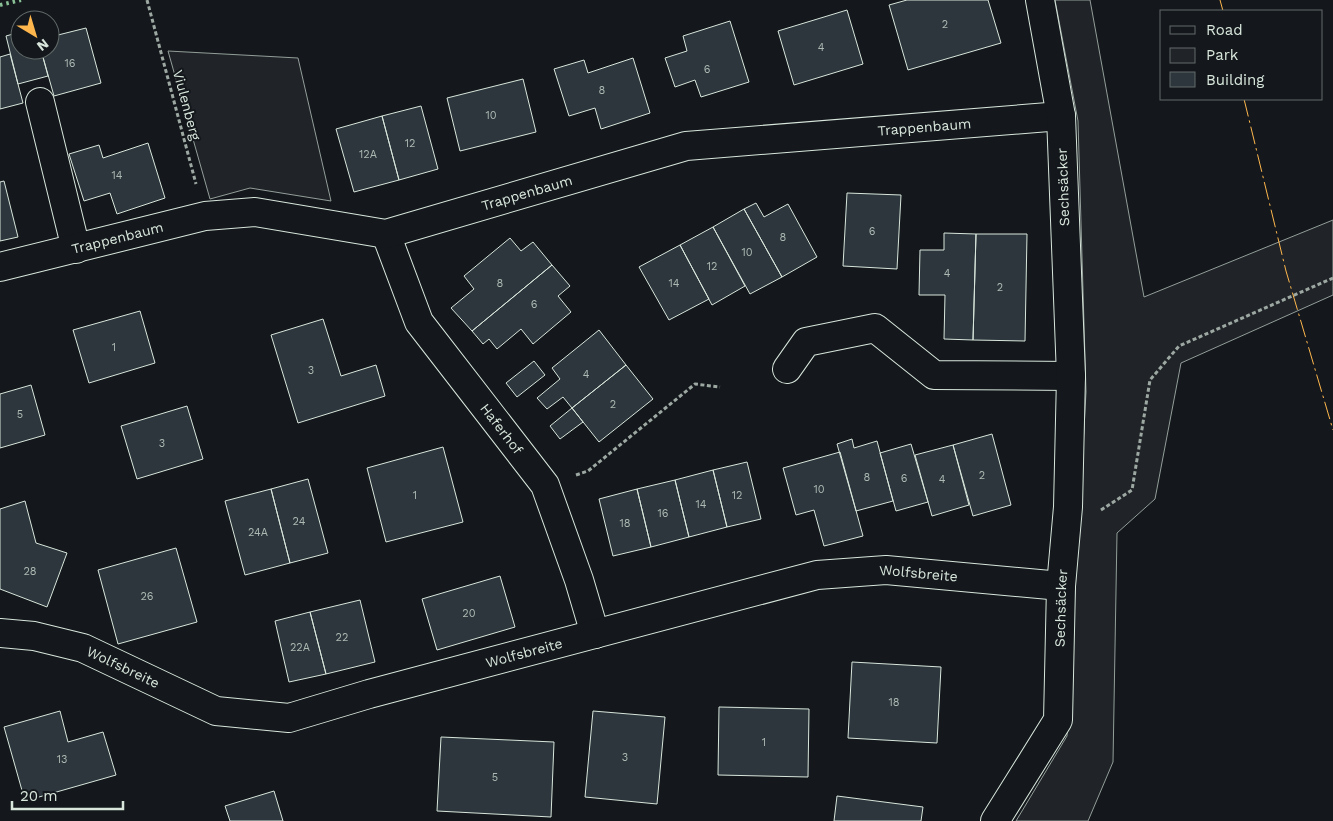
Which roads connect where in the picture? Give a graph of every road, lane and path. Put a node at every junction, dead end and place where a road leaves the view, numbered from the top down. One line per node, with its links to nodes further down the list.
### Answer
1 (147, 0): 5 (path, Viulenberg)
2 (1040, 0): 4 (street, Sechsäcker)
3 (40, 102): 7 (street)
4 (1060, 116): 6 (street, Trappenbaum); 11 (street, Sechsäcker)
5 (205, 216): 6 (street, Trappenbaum); 7 (street, Trappenbaum)
6 (386, 234): 13 (street, Haferhof)
7 (76, 249): 8 (street, Trappenbaum)
8 (0, 267)
9 (1333, 278): 14 (path)
10 (787, 369): 11 (street)
11 (1071, 376): 14 (street, Sechsäcker)
12 (720, 387): 13 (path)
13 (545, 485): 17 (street, Haferhof)
14 (1068, 506): 15 (street, Sechsäcker)
15 (1061, 586): 17 (street, Wolfsbreite); 18 (street, Sechsäcker)
16 (0, 633): 17 (street, Wolfsbreite)
17 (595, 634)
18 (995, 821)

